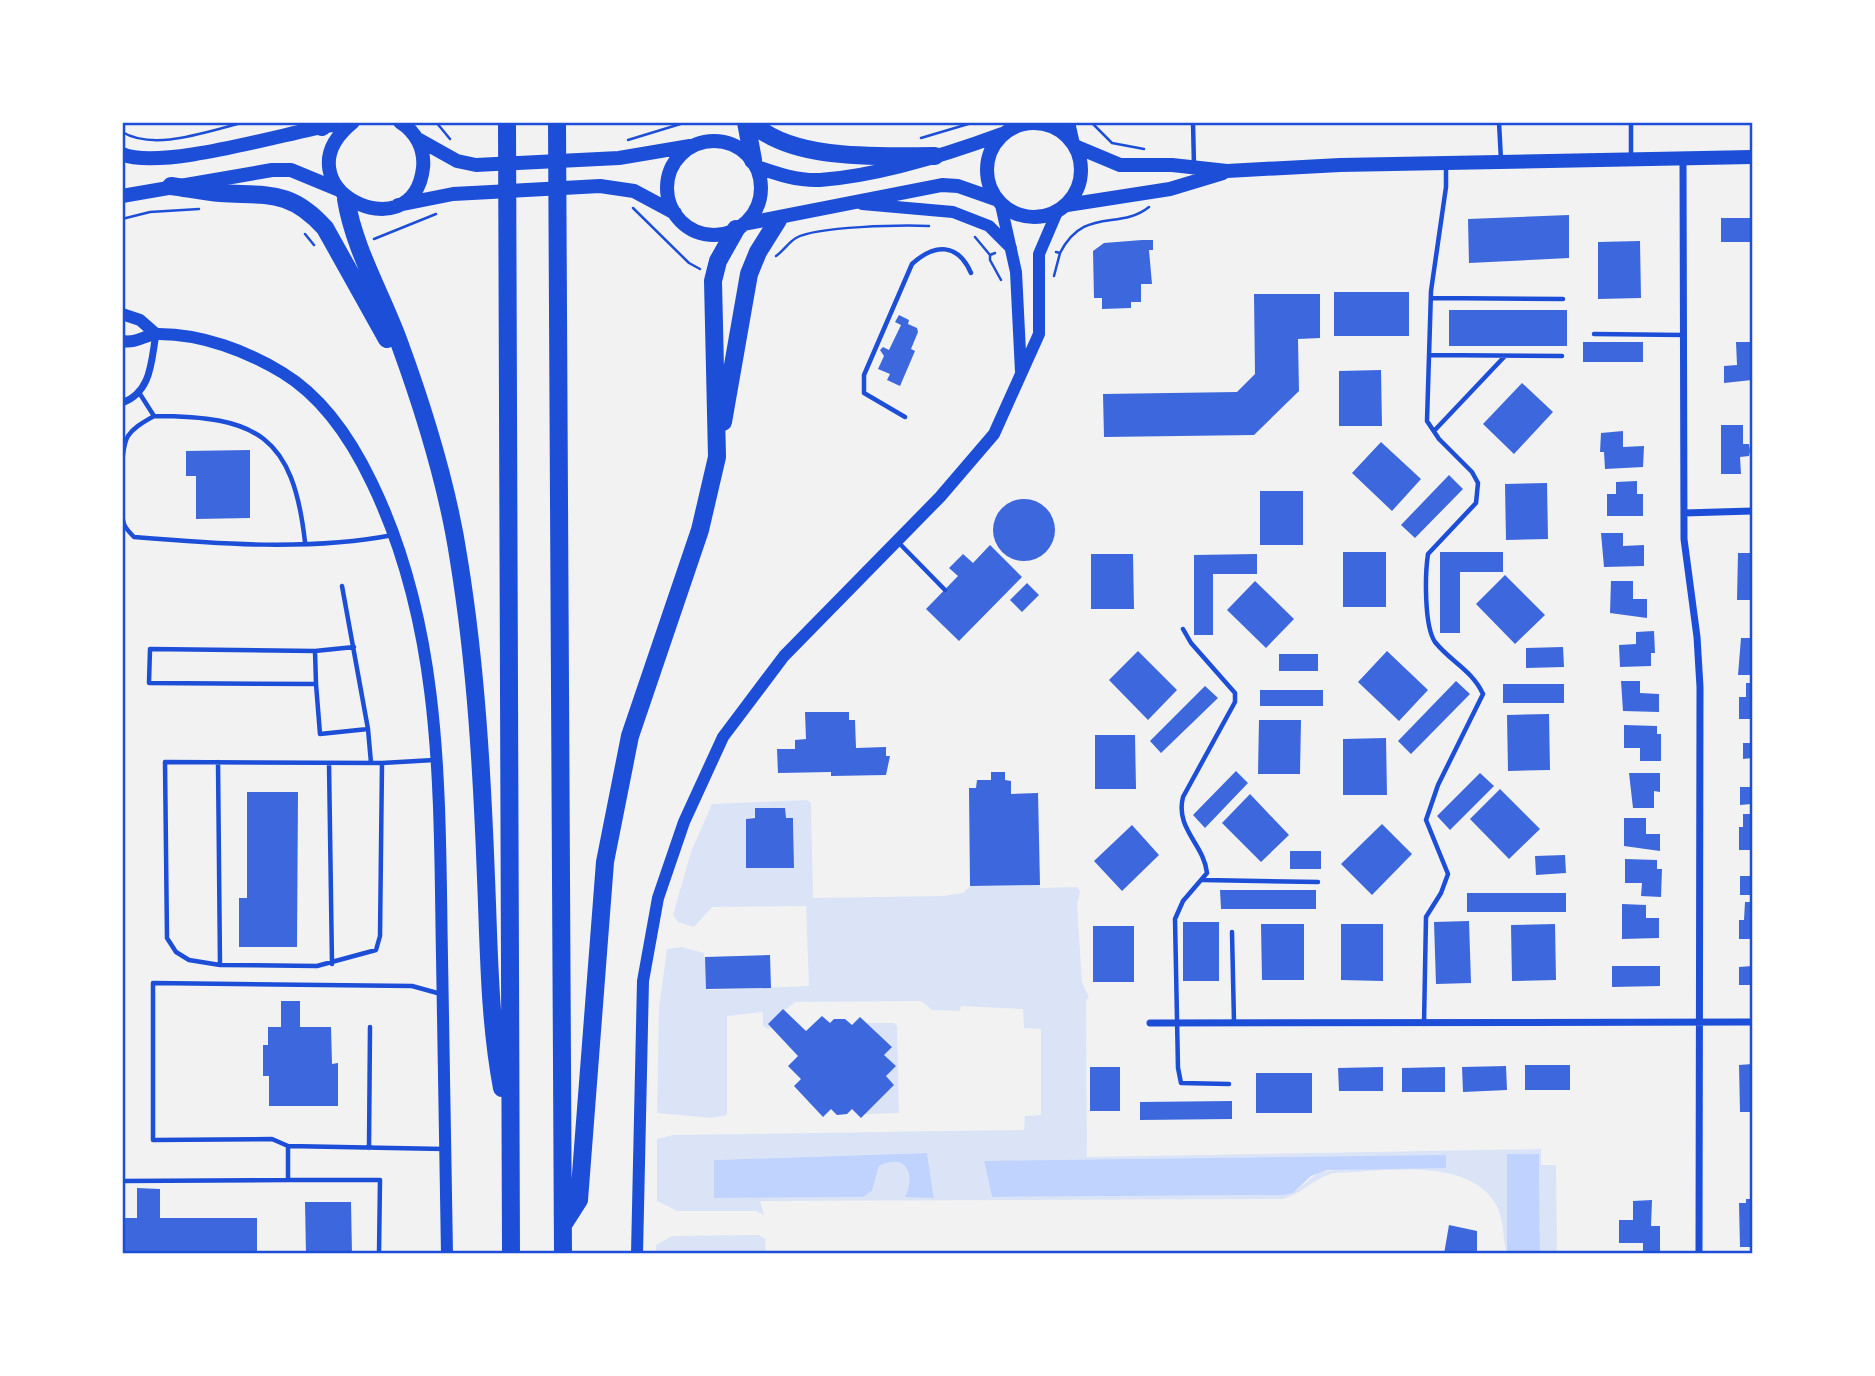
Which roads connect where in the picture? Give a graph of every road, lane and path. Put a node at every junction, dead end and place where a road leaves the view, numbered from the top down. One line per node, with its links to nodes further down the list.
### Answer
1 (246, 122): 17 (path)
2 (352, 122): 15 (main road); 36 (main road)
3 (400, 122): 18 (main road)
4 (436, 122): 20 (path)
5 (507, 122): 105 (highway)
6 (557, 122): 111 (highway)
7 (687, 122): 21 (path)
8 (749, 122): 26 (highway); 32 (highway)
9 (975, 122): 19 (path)
10 (1069, 122): 23 (street)
11 (1091, 122): 24 (path)
12 (1193, 122): 33 (lane)
13 (1499, 122): 30 (lane)
14 (1631, 122): 29 (lane)
15 (323, 125): 25 (main road)
16 (1009, 128): 23 (main road); 26 (main road); 39 (main road)
17 (122, 132)
18 (416, 138): 22 (main road); 41 (main road)
19 (918, 138)
20 (450, 140)
21 (625, 141)
22 (693, 146): 32 (main road); 43 (main road)
23 (1075, 146): 33 (main road); 42 (main road)
24 (1139, 147)
25 (122, 154)
26 (935, 156): 32 (main road)
27 (1752, 157): 28 (main road)
28 (1683, 158): 29 (main road); 61 (street)
29 (1631, 159): 30 (main road)
30 (1501, 162): 31 (main road)
31 (1446, 163): 34 (main road); 56 (lane)
32 (755, 164): 47 (main road)
33 (1194, 167): 34 (main road)
34 (1227, 171): 42 (main road)
35 (171, 186): 36 (main road); 37 (main road); 67 (highway)
36 (342, 194): 41 (main road); 67 (highway)
37 (122, 196)
38 (852, 202): 39 (main road); 45 (main road); 49 (street)
39 (998, 202): 42 (main road); 49 (street)
40 (625, 204): 54 (path)
41 (398, 205): 43 (main road)
42 (1062, 209): 66 (street)
43 (675, 213): 47 (main road)
44 (1136, 215): 51 (path)
45 (778, 220): 47 (main road); 52 (highway)
46 (932, 226): 52 (path)
47 (740, 227): 54 (highway)
48 (971, 234): 49 (path)
49 (1005, 249): 66 (street)
50 (1053, 251): 51 (path)
51 (1060, 253): 53 (path)
52 (754, 261): 73 (highway)
53 (1059, 263)
54 (716, 268): 73 (highway)
55 (971, 273): 71 (lane)
56 (1431, 298): 57 (lane); 63 (lane)
57 (1563, 299)
58 (122, 314): 59 (street)
59 (156, 334): 62 (street); 68 (street); 76 (street)
60 (1594, 334): 61 (lane)
61 (1684, 335): 75 (street)
62 (122, 341)
63 (1429, 355): 64 (lane); 72 (lane)
64 (1506, 356): 65 (lane); 72 (lane)
65 (1562, 356)
66 (1021, 372): 77 (street)
67 (410, 379): 105 (highway)
68 (140, 394): 69 (street); 70 (lane)
69 (122, 403)
70 (154, 416): 78 (lane); 78 (lane)
71 (905, 417)
72 (1434, 431): 102 (lane)
73 (717, 457): 111 (highway)
74 (1752, 511): 75 (street)
75 (1684, 513): 97 (street)
76 (394, 535): 78 (lane); 86 (street)
77 (897, 541): 80 (lane); 116 (street)
78 (305, 542)
79 (342, 586): 82 (lane)
80 (944, 590)
81 (1183, 629): 91 (lane)
82 (354, 648): 83 (lane); 85 (lane)
83 (315, 651): 84 (lane); 84 (lane)
84 (316, 684): 85 (lane)
85 (368, 729): 89 (lane)
86 (439, 759): 90 (lane); 96 (street)
87 (218, 762): 88 (lane); 95 (lane); 95 (lane)
88 (329, 763): 89 (lane); 94 (lane)
89 (371, 763): 90 (lane)
90 (382, 763): 94 (lane)
91 (1202, 880): 92 (lane); 100 (lane)
92 (1318, 882)
93 (1232, 932): 101 (lane)
94 (332, 964): 95 (lane)
95 (220, 965)
96 (443, 994): 106 (lane); 108 (street)
97 (1699, 1022): 98 (street); 102 (street); 117 (street)
98 (1752, 1022)
99 (1150, 1023): 100 (street)
100 (1176, 1023): 101 (street); 104 (lane)
101 (1234, 1023): 102 (street)
102 (1424, 1024)
103 (370, 1027): 107 (lane)
104 (1229, 1084)
105 (510, 1133): 114 (highway)
106 (288, 1146): 107 (lane); 110 (lane)
107 (369, 1148): 108 (lane)
108 (445, 1149): 113 (street)
109 (122, 1181): 110 (lane)
110 (288, 1181): 112 (lane)
111 (563, 1225): 115 (highway)
112 (379, 1254)
113 (447, 1254)
114 (511, 1254)
115 (563, 1254)
116 (637, 1254)
117 (1699, 1254)

